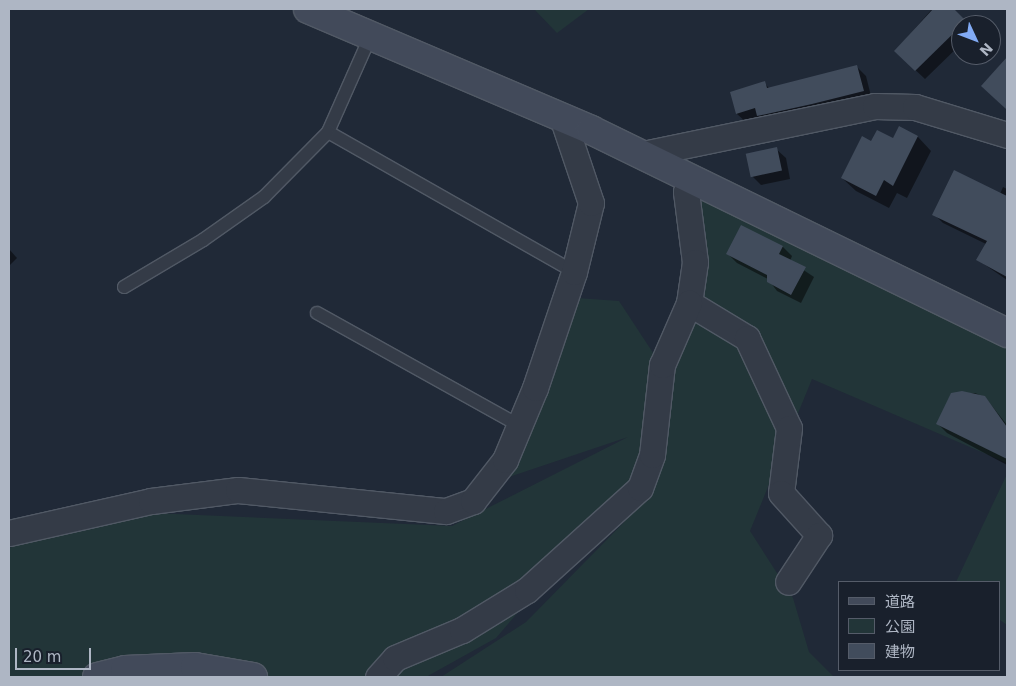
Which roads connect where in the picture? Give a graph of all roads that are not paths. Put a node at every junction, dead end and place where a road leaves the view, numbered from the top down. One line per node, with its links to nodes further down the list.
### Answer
1 (308, 9): 2 (street)
2 (371, 35): 3 (street); 4 (lane)
3 (562, 117): 6 (street); 8 (street)
4 (328, 132): 8 (lane); 9 (lane)
5 (1007, 135): 6 (street)
6 (643, 154): 7 (street)
7 (694, 179): 10 (street); 12 (street)
8 (574, 272): 13 (street)
9 (124, 286)
10 (688, 303): 15 (street); 18 (street)
11 (318, 313): 13 (lane)
12 (1007, 332)
13 (518, 425): 14 (street)
14 (13, 524)
15 (788, 582)
16 (98, 677): 17 (street)
17 (253, 677)
18 (378, 677)

